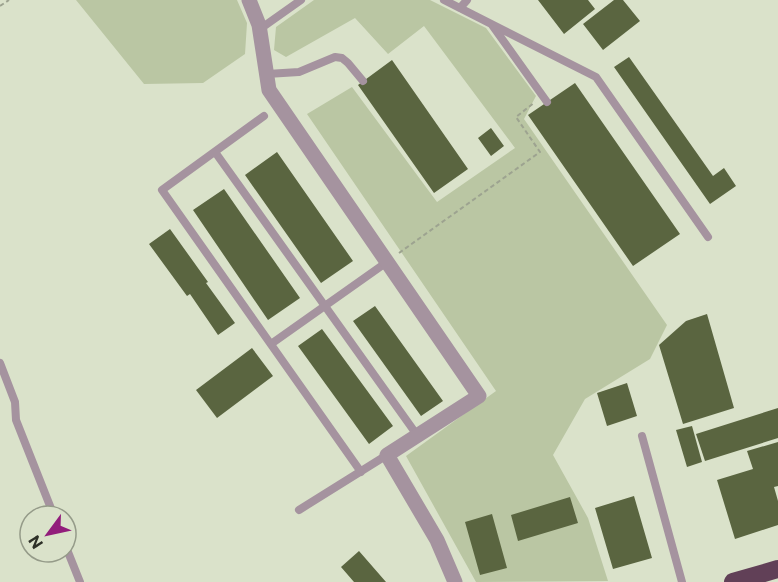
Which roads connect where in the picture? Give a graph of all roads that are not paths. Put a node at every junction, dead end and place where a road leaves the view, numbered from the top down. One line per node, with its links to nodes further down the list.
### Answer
1 (249, 0): 7 (street)
2 (301, 0): 7 (lane)
3 (444, 0): 5 (lane)
4 (467, 0): 5 (lane)
5 (460, 8): 6 (lane)
6 (491, 24): 10 (lane); 13 (lane)
7 (260, 29): 8 (street)
8 (267, 74): 9 (lane); 14 (street)
9 (363, 81)
10 (545, 99)
11 (264, 116): 12 (lane)
12 (215, 152): 15 (lane); 16 (lane)
13 (708, 237)
14 (387, 262): 15 (lane); 18 (street)
15 (324, 306): 16 (lane); 18 (lane)
16 (271, 344): 21 (lane)
17 (0, 363): 22 (lane)
18 (417, 435): 20 (street)
19 (642, 436): 28 (lane)
20 (387, 455): 21 (lane); 27 (street)
21 (361, 471): 23 (lane)
22 (49, 504)
23 (299, 510)
24 (73, 564): 26 (lane)
25 (778, 569): 29 (highway)
26 (80, 582)
27 (455, 582)
28 (682, 582)
29 (733, 582)

